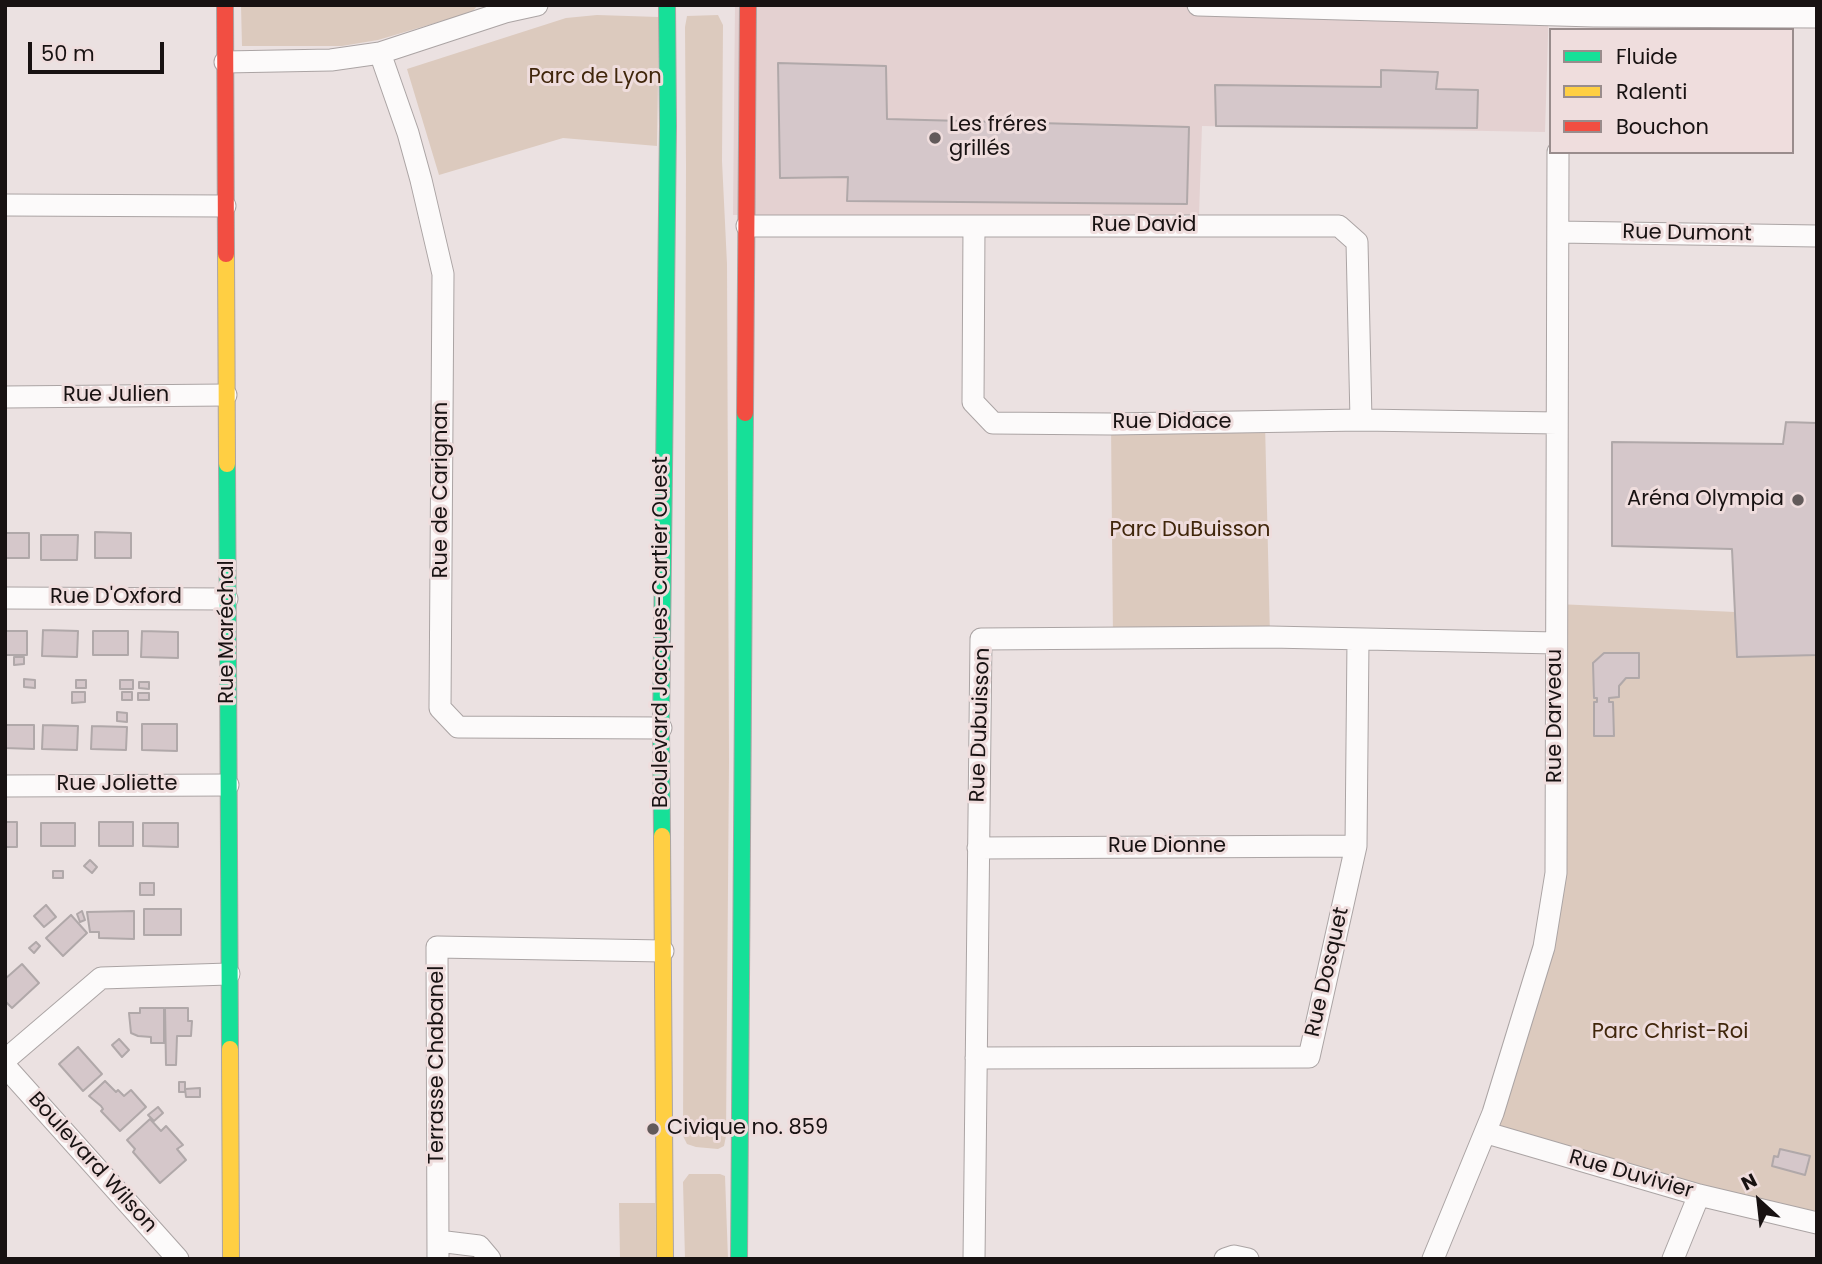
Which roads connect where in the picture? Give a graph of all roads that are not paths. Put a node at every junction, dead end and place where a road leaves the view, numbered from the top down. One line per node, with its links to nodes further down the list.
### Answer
1 (225, 5): 11 (main road, Rue Maréchal)
2 (537, 5): 6 (street)
3 (667, 5): 27 (main road, Boulevard Jacques-Cartier Ouest)
4 (748, 5): 15 (main road)
5 (1198, 5): 8 (street)
6 (504, 9): 10 (street)
7 (1781, 11): 8 (street); 9 (street)
8 (1562, 17)
9 (1817, 17)
10 (380, 52): 11 (street); 27 (street, Rue de Carignan)
11 (225, 62): 14 (main road, Rue Maréchal)
12 (1558, 154): 17 (street, Rue Darveau)
13 (5, 205): 14 (street)
14 (225, 206): 19 (main road, Rue Maréchal)
15 (747, 226): 16 (street, Rue David); 45 (main road)
16 (974, 226): 21 (street, Rue David); 21 (street, Rue Didace)
17 (1558, 232): 18 (street, Rue Dumont); 22 (street, Rue Darveau)
18 (1817, 236)
19 (226, 395): 20 (street, Rue Julien); 24 (main road, Rue Maréchal)
20 (5, 397)
21 (1361, 420): 22 (street, Rue Didace)
22 (1557, 424): 26 (street, Rue Darveau)
23 (5, 598): 24 (street, Rue D'Oxford)
24 (228, 599): 28 (main road, Rue Maréchal)
25 (1358, 640): 26 (street, Rue Dubuisson); 30 (street, Rue Dosquet); 31 (street, Rue Dubuisson)
26 (1556, 642): 37 (street, Rue Darveau)
27 (661, 728): 32 (main road, Boulevard Jacques-Cartier Ouest)
28 (228, 785): 29 (street, Rue Joliette); 33 (main road, Rue Maréchal)
29 (5, 786)
30 (1356, 846): 31 (street, Rue Dionne); 34 (street, Rue Dosquet)
31 (978, 848): 34 (street, Rue Dubuisson)
32 (663, 951): 40 (street, Terrasse Chabanel); 44 (main road, Boulevard Jacques-Cartier Ouest)
33 (229, 974): 35 (street); 42 (main road, Rue Maréchal)
34 (976, 1058): 46 (street, Rue Dubuisson)
35 (5, 1059)
36 (5, 1066): 41 (street, Boulevard Wilson)
37 (1487, 1133): 38 (street, Rue Duvivier); 49 (street, Rue Darveau)
38 (1699, 1195): 39 (street, Rue Duvivier); 50 (street)
39 (1817, 1223)
40 (438, 1250): 43 (street, Terrasse Chabanel)
41 (178, 1259)
42 (231, 1259)
43 (490, 1259)
44 (665, 1259)
45 (739, 1259)
46 (974, 1259)
47 (1225, 1259): 48 (street)
48 (1248, 1259)
49 (1433, 1259)
50 (1673, 1259)

